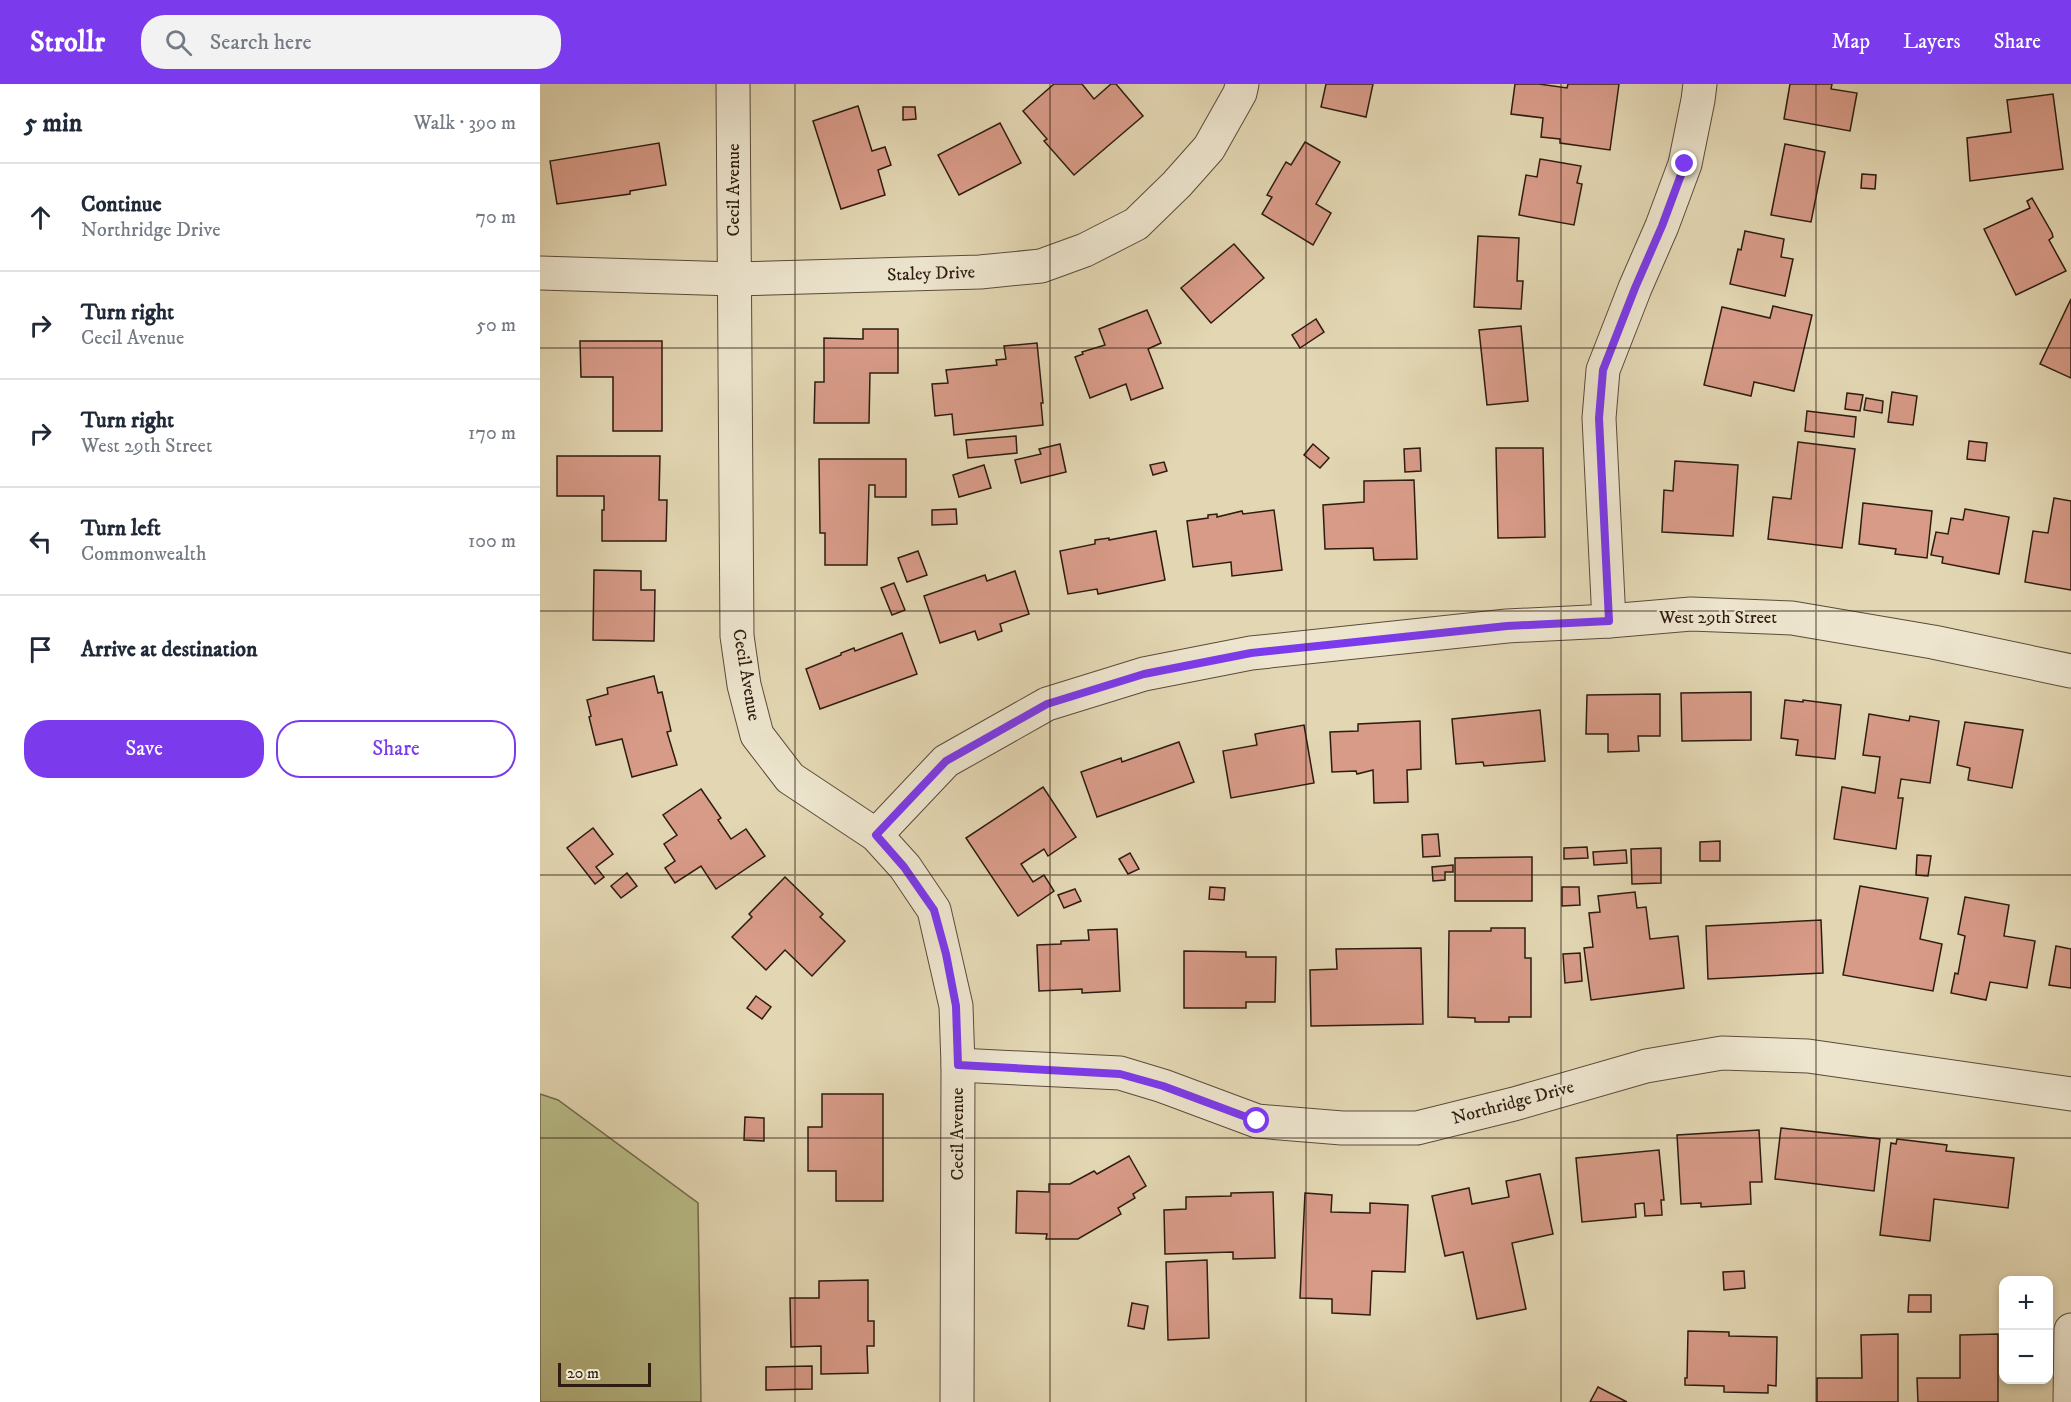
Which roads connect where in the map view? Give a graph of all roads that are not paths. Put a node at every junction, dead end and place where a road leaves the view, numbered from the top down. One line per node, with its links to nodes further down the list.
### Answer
1 (733, 84): 5 (street, Cecil Avenue)
2 (1242, 84): 5 (street, Staley Drive)
3 (1700, 84): 6 (street)
4 (540, 273): 5 (street, Staley Drive)
5 (735, 279): 8 (street, Cecil Avenue)
6 (1609, 621): 7 (street, West 29th Street); 8 (street, West 29th Street)
7 (2071, 671)
8 (876, 835): 9 (street, Cecil Avenue)
9 (958, 1065): 10 (street, Northridge Drive); 12 (street, Cecil Avenue)
10 (2071, 1094)
11 (2071, 1329): 13 (street)
12 (957, 1402)
13 (2070, 1402)

